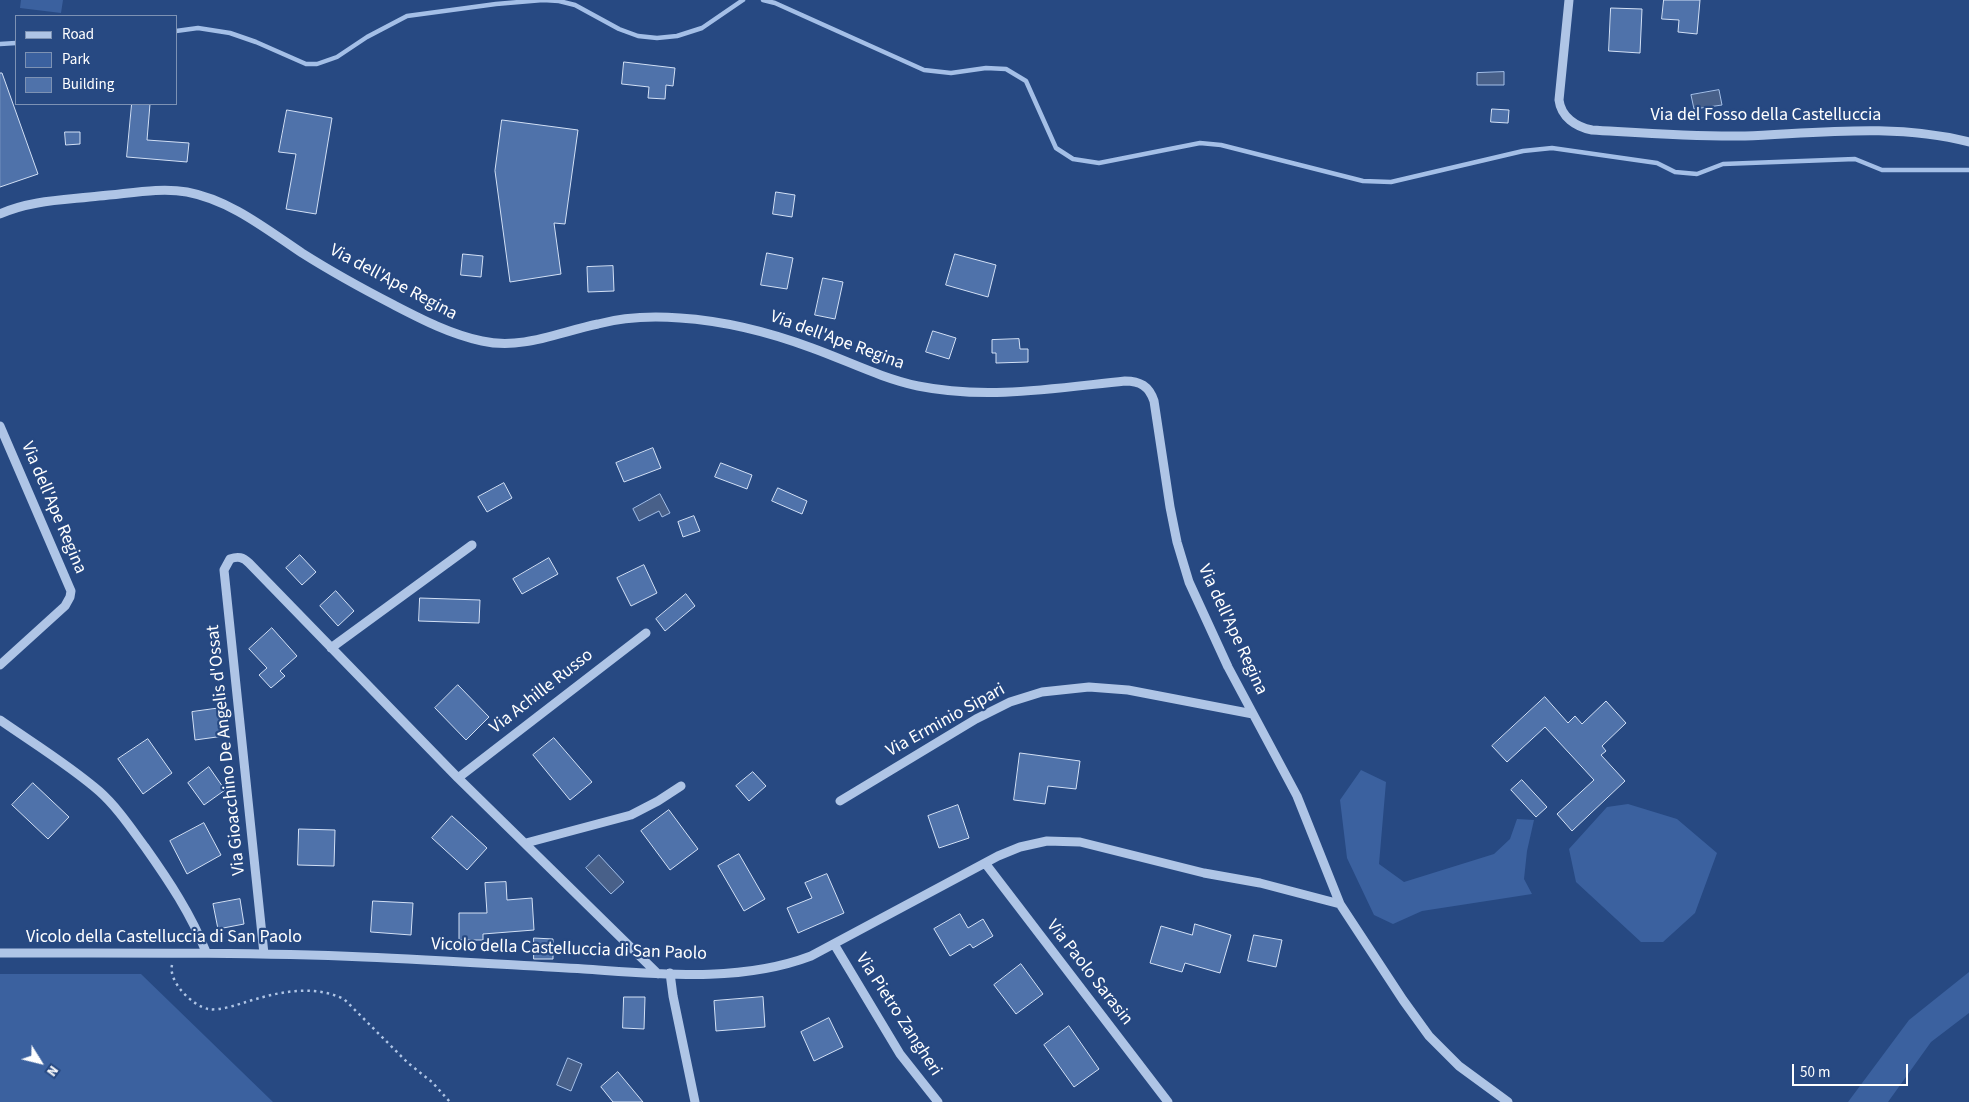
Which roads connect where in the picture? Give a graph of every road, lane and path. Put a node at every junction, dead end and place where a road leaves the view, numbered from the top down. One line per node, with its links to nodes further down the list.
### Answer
1 (1569, 0): 2 (street, Via del Fosso della Castelluccia)
2 (1969, 142)
3 (0, 214): 9 (street, Via dell'Ape Regina)
4 (0, 426): 8 (street, Via dell'Ape Regina)
5 (472, 545): 7 (street)
6 (646, 633): 11 (street, Via Achille Russo)
7 (331, 648): 11 (street); 21 (street, Via Gioacchino De Angelis d'Ossat)
8 (0, 665)
9 (1253, 714): 13 (street, Via Erminio Sipari); 16 (street, Via dell'Ape Regina)
10 (0, 720): 19 (street)
11 (458, 778): 14 (street)
12 (681, 786): 14 (street)
13 (840, 802)
14 (526, 843): 23 (street)
15 (985, 863): 16 (street, Vicolo della Castelluccia di San Paolo); 17 (street, Vicolo della Castelluccia di San Paolo); 27 (street, Via Paolo Sarasin)
16 (1340, 904): 28 (street, Via dell'Ape Regina)
17 (834, 944): 22 (street, Vicolo della Castelluccia di San Paolo); 26 (street, Via Pietro Zangheri)
18 (178, 952): 19 (street, Vicolo della Castelluccia di San Paolo); 20 (street, Vicolo della Castelluccia di San Paolo); 24 (path)
19 (206, 952): 21 (street, Vicolo della Castelluccia di San Paolo)
20 (0, 953)
21 (264, 954): 23 (street, Vicolo della Castelluccia di San Paolo)
22 (670, 973): 23 (street, Vicolo della Castelluccia di San Paolo); 25 (street)
23 (658, 974)
24 (450, 1102)
25 (695, 1102)
26 (938, 1102)
27 (1168, 1102)
28 (1508, 1102)

